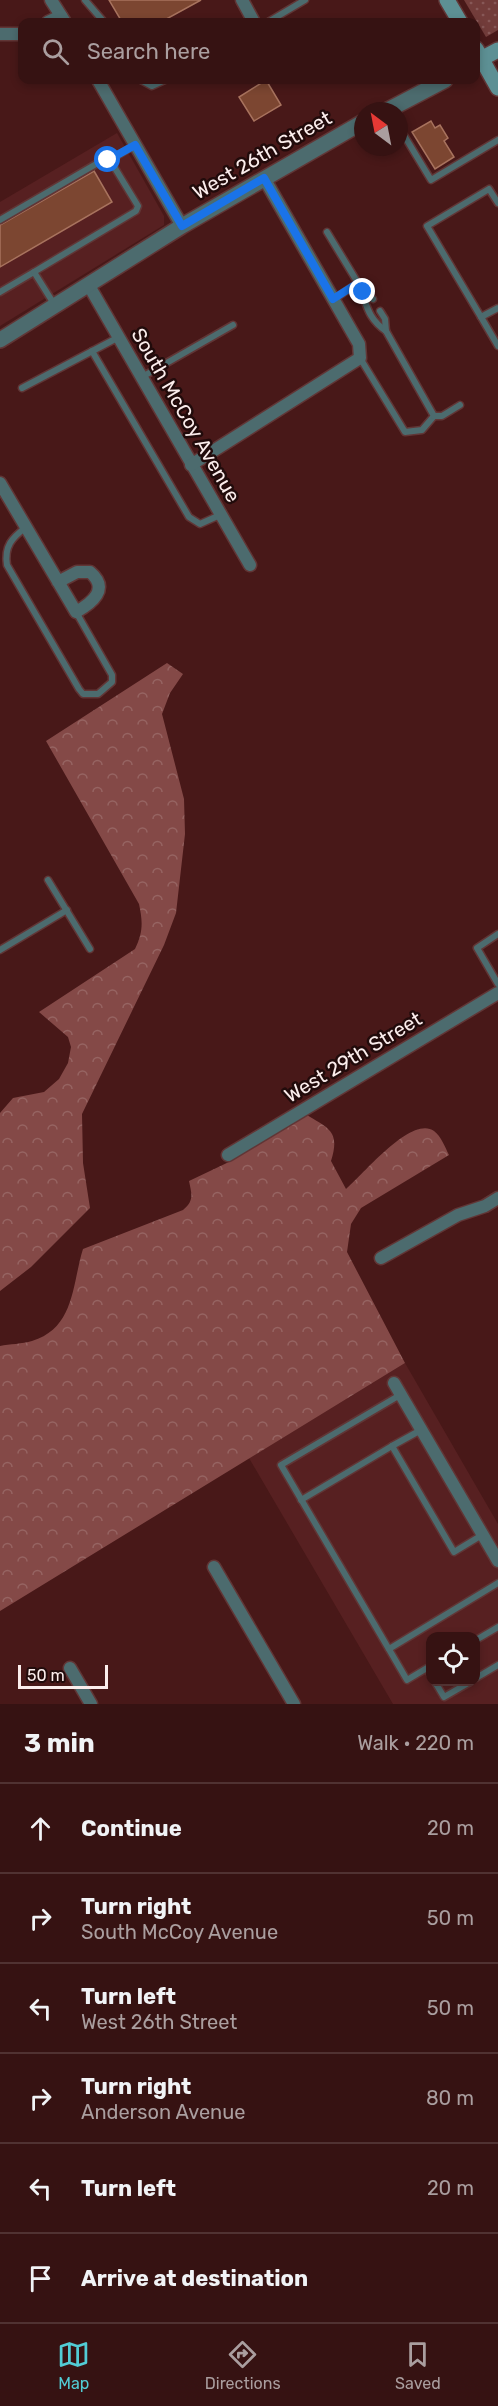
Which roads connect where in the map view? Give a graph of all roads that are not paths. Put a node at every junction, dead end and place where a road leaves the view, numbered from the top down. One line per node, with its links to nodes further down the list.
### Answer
1 (51, 0): 6 (street)
2 (85, 0): 7 (lane)
3 (242, 0): 8 (street)
4 (305, 0): 9 (lane)
5 (447, 0): 10 (main road)
6 (62, 18)
7 (101, 18)
8 (252, 18)
9 (275, 18)
10 (458, 18)
11 (0, 34): 12 (street)
12 (18, 34)
13 (498, 50): 14 (main road)
14 (480, 56)
15 (480, 60): 18 (main road)
16 (100, 84): 23 (street)
17 (438, 84): 19 (street)
18 (498, 88)
19 (405, 102)
20 (354, 127): 25 (street, West 26th Street)
21 (498, 140): 22 (lane)
22 (408, 142)
23 (135, 145): 24 (lane); 28 (street)
24 (110, 160): 27 (lane); 30 (lane)
25 (264, 178): 28 (street, West 26th Street); 35 (street)
26 (498, 203): 40 (lane)
27 (0, 220)
28 (182, 226): 32 (street, West 26th Street)
29 (327, 232): 31 (lane)
30 (34, 272): 33 (lane); 37 (lane)
31 (358, 283): 34 (lane); 35 (lane)
32 (88, 284): 37 (street, West 26th Street); 43 (street, South McCoy Avenue)
33 (0, 292)
34 (363, 292): 36 (lane); 42 (lane)
35 (333, 299): 47 (street)
36 (373, 299)
37 (55, 305): 44 (street, West 26th Street)
38 (498, 308): 40 (lane)
39 (380, 311): 42 (lane)
40 (481, 317): 45 (lane)
41 (233, 325): 48 (lane)
42 (386, 331): 51 (lane)
43 (118, 337): 46 (lane); 48 (street, South McCoy Avenue)
44 (0, 340)
45 (498, 346)
46 (92, 351): 49 (lane); 54 (lane)
47 (360, 358): 51 (lane); 52 (street)
48 (141, 377): 52 (street, South McCoy Avenue)
49 (22, 388)
50 (460, 405): 51 (lane)
51 (434, 416)
52 (191, 465): 54 (street, South McCoy Avenue)
53 (0, 483): 55 (street)
54 (220, 515): 58 (street, South McCoy Avenue)
55 (26, 527): 57 (lane); 59 (street)
56 (0, 554): 57 (lane)
57 (7, 565): 60 (lane)
58 (250, 565)
59 (58, 582): 60 (street); 60 (street)
60 (76, 612)
61 (48, 880): 62 (lane)
62 (67, 910): 64 (lane); 65 (lane)
63 (498, 934): 66 (lane)
64 (90, 949)
65 (0, 950)
66 (498, 984)
67 (498, 993): 68 (street, West 29th Street)
68 (228, 1155)
69 (498, 1198): 70 (street)
70 (381, 1258)
71 (394, 1383): 72 (street)
72 (400, 1395): 73 (street); 75 (lane)
73 (421, 1430): 74 (lane); 76 (street)
74 (392, 1446): 75 (lane); 76 (lane)
75 (301, 1500): 82 (lane)
76 (483, 1535): 77 (street)
77 (498, 1561)
78 (214, 1567): 90 (street)
79 (498, 1583): 82 (lane)
80 (498, 1627): 81 (lane)
81 (480, 1638)
82 (389, 1649): 85 (lane)
83 (498, 1665): 86 (lane)
84 (70, 1668): 89 (street)
85 (426, 1671)
86 (480, 1676)
87 (437, 1686): 88 (lane)
88 (463, 1686)
89 (91, 1704)
90 (294, 1704)

